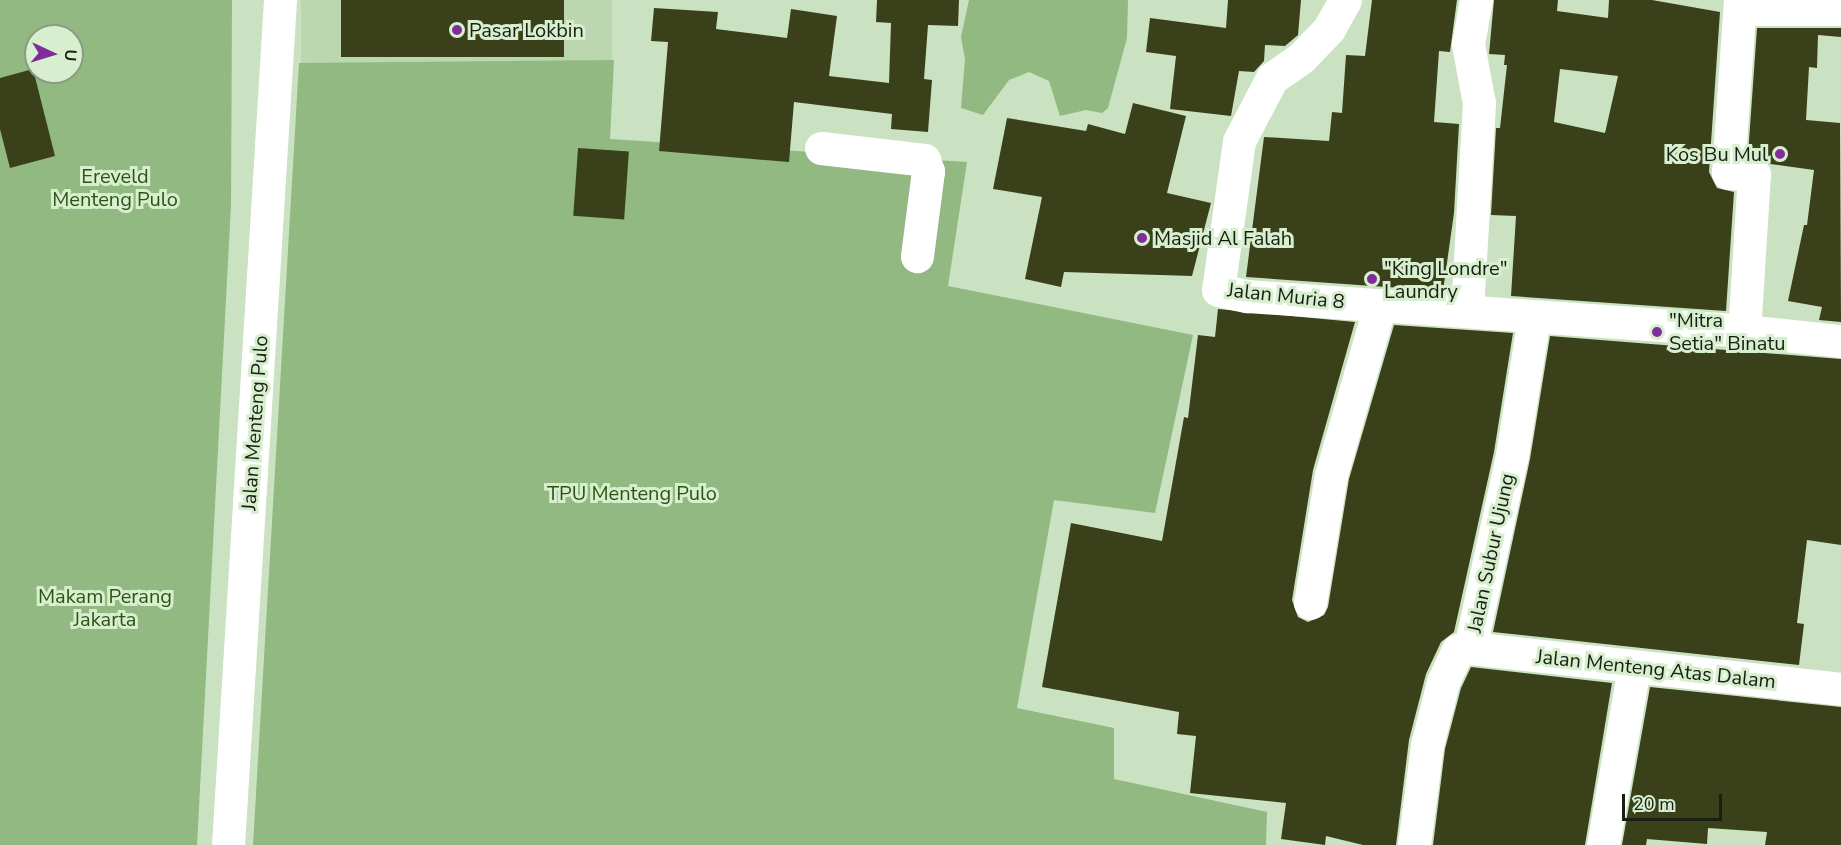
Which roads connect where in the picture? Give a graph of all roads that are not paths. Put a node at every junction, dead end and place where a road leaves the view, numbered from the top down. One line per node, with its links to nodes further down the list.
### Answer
1 (280, 0): 17 (street, Jalan Menteng Pulo)
2 (1345, 0): 8 (street, Jalan Muria 8)
3 (1476, 0): 9 (street)
4 (1740, 5): 5 (street); 11 (street)
5 (1841, 9)
6 (821, 148): 7 (street)
7 (917, 256)
8 (1380, 305): 9 (street, Jalan Muria 8); 13 (street)
9 (1467, 311): 10 (street, Jalan Muria 8)
10 (1534, 318): 11 (street, Jalan Muria 8); 14 (street, Jalan Subur Ujung)
11 (1744, 331): 12 (street, Jalan Muria 8)
12 (1841, 341)
13 (1310, 603)
14 (1470, 648): 15 (street, Jalan Menteng Atas Dalam); 18 (street, Jalan Subur Ujung)
15 (1634, 668): 16 (street, Jalan Menteng Atas Dalam); 19 (street)
16 (1841, 689)
17 (228, 845)
18 (1414, 845)
19 (1603, 845)

